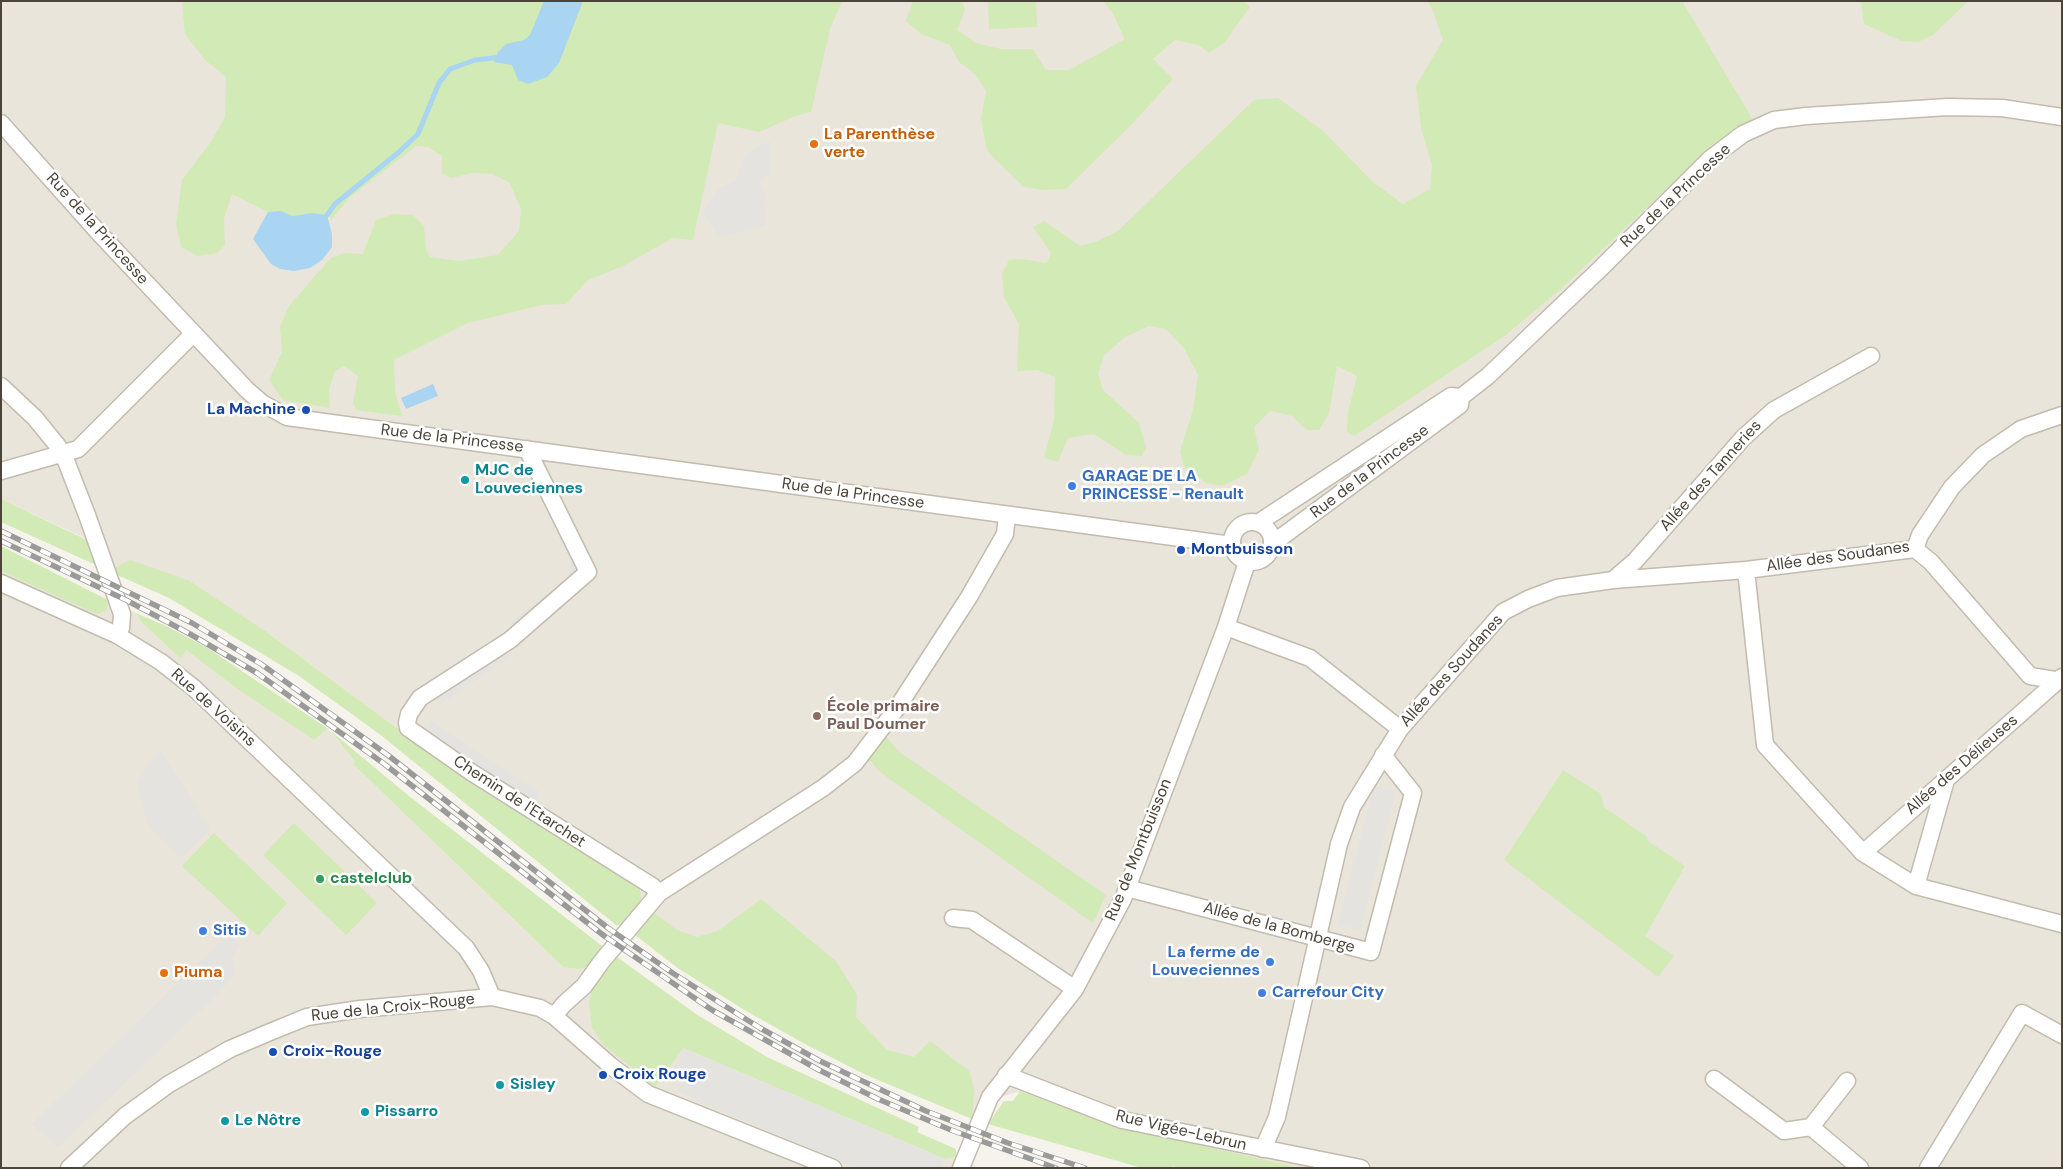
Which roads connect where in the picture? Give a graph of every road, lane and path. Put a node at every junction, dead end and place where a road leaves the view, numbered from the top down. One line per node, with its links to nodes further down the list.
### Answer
1 (2062, 117): 6 (street, Rue de la Princesse)
2 (1, 123): 3 (street, Rue de la Princesse)
3 (193, 334): 8 (street, Rue de la Princesse); 9 (street)
4 (1871, 356): 20 (street, Allée des Tanneries)
5 (1, 386): 9 (street)
6 (1462, 397): 11 (street, Rue de la Princesse); 12 (street, Rue de la Princesse)
7 (2062, 415): 17 (street, Allée des Soudanes)
8 (527, 449): 13 (street, Rue de la Princesse); 31 (street, Chemin de l'Etarchet)
9 (62, 455): 10 (street); 23 (street)
10 (1, 471)
11 (1318, 484): 12 (street); 14 (street, Rue de la Princesse)
12 (1330, 503): 15 (street, Rue de la Princesse)
13 (1007, 515): 16 (street, Rue de la Princesse); 31 (street)
14 (1258, 523): 15 (street); 16 (street)
15 (1272, 544): 18 (street)
16 (1232, 545): 18 (street)
17 (1915, 549): 19 (street, Allée des Soudanes); 24 (street)
18 (1247, 562): 22 (street, Rue de Montbuisson)
19 (1746, 570): 20 (street, Allée des Soudanes); 28 (street)
20 (1613, 580): 25 (street, Allée des Soudanes)
21 (1, 583): 23 (street, Rue de Voisins)
22 (1226, 627): 25 (street); 30 (street, Rue de Montbuisson)
23 (117, 635): 36 (street, Rue de Voisins)
24 (2060, 680): 27 (street, Allée des Délieuses)
25 (1400, 729): 26 (street, Allée des Soudanes)
26 (1384, 755): 34 (street, Allée des Soudanes); 34 (street, Allée de la Bomberge)
27 (1946, 779): 28 (street, Allée des Délieuses); 29 (street)
28 (1863, 853): 29 (street)
29 (1916, 886): 33 (street)
30 (1127, 888): 34 (street, Allée de la Bomberge); 35 (street, Rue de Montbuisson)
31 (659, 893): 37 (street)
32 (953, 918): 35 (street)
33 (2062, 924)
34 (1318, 939): 43 (street, Allée des Soudanes)
35 (1075, 989): 39 (street, Rue de Montbuisson)
36 (492, 997): 37 (street, Rue de la Croix-Rouge); 44 (street, Rue de la Croix-Rouge)
37 (554, 1016): 45 (street, Rue de la Croix-Rouge)
38 (2062, 1035): 49 (street)
39 (1006, 1074): 43 (street, Rue Vigée-Lebrun); 46 (street, Rue de Montbuisson)
40 (1714, 1079): 42 (street)
41 (1847, 1081): 42 (street)
42 (1811, 1127): 48 (street)
43 (1263, 1149): 47 (street, Rue Vigée-Lebrun)
44 (69, 1168)
45 (833, 1168)
46 (961, 1168)
47 (1361, 1168)
48 (1860, 1168)
49 (1928, 1168)

